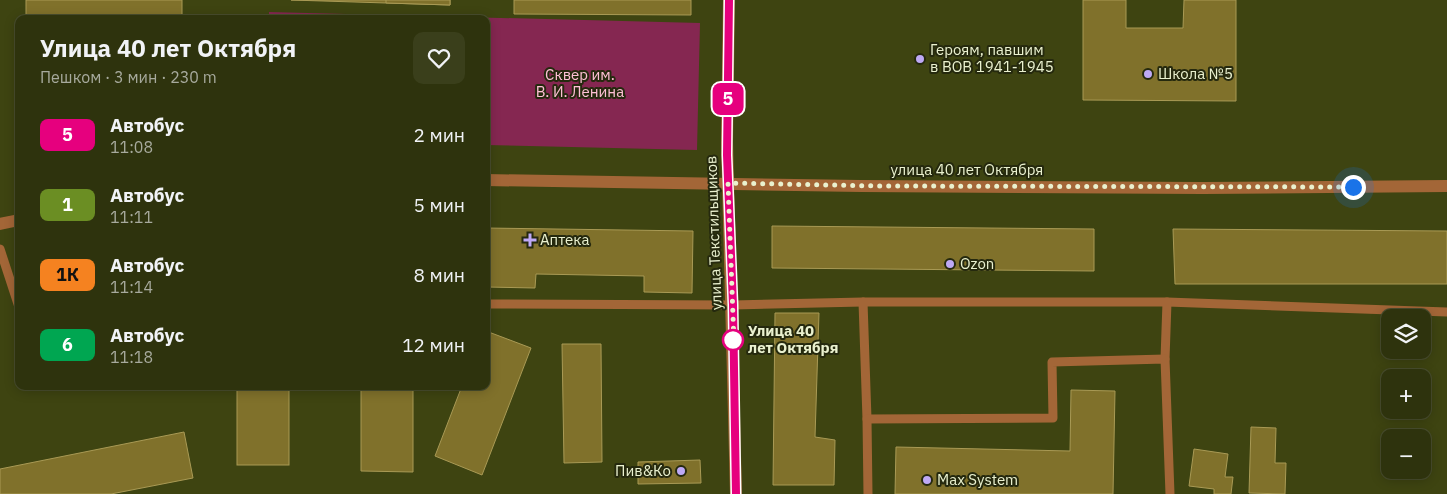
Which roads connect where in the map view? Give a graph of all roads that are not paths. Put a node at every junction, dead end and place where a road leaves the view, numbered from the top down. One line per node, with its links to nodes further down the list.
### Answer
1 (729, 0): 3 (street, улица Текстильщиков)
2 (490, 180): 3 (street, улица 40 лет Октября)
3 (728, 183): 4 (street, улица 40 лет Октября); 12 (street, улица Текстильщиков)
4 (1447, 186)
5 (15, 221): 6 (street)
6 (0, 224)
7 (0, 249): 8 (lane)
8 (15, 296)
9 (863, 302): 10 (lane); 12 (lane); 15 (lane)
10 (1168, 302): 13 (lane); 14 (lane)
11 (490, 304): 12 (lane)
12 (733, 305): 16 (street, улица Текстильщиков)
13 (1447, 312)
14 (1165, 359): 15 (lane); 18 (lane)
15 (867, 419): 17 (lane)
16 (736, 494)
17 (868, 494)
18 (1170, 494)

